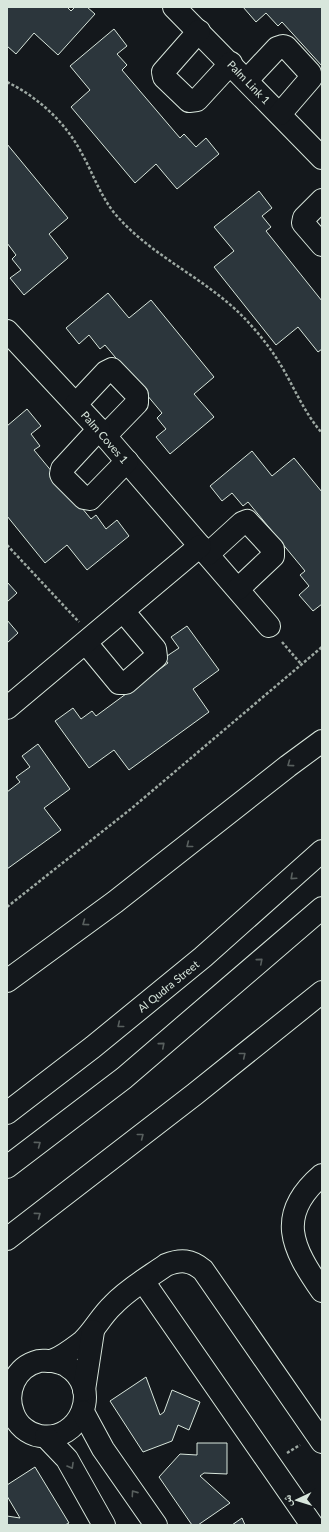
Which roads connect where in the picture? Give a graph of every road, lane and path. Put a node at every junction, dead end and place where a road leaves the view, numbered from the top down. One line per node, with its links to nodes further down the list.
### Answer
1 (174, 7): 2 (street, Palm Link 1)
2 (199, 31): 3 (street, Palm Link 1); 3 (street)
3 (231, 63): 4 (street, Palm Link 1)
4 (247, 80): 6 (street, Palm Link 1); 6 (street)
5 (7, 82): 13 (path)
6 (280, 114): 7 (street, Palm Link 1)
7 (322, 158)
8 (322, 200): 9 (street)
9 (322, 244)
10 (7, 331): 11 (street, Palm Coves 1)
11 (76, 404): 12 (street, Palm Coves 1); 12 (street)
12 (102, 433): 14 (street, Palm Coves 1); 14 (street)
13 (322, 433)
14 (126, 461): 16 (street, Palm Coves 1)
15 (7, 545): 20 (path)
16 (204, 550): 17 (street, Palm Coves 1); 17 (street); 18 (street)
17 (238, 589): 19 (street, Palm Coves 1)
18 (123, 611): 20 (street); 20 (street)
19 (269, 626): 22 (path)
20 (89, 640): 23 (street)
21 (322, 647): 22 (path)
22 (302, 664): 26 (path)
23 (7, 708)
24 (322, 741): 28 (street, one-way to 28)
25 (322, 851): 30 (street, Al Qudra Street, one-way to 30)
26 (7, 907)
27 (322, 908): 31 (street, one-way to 27)
28 (7, 981)
29 (322, 992): 33 (street, one-way to 29)
30 (7, 1113)
31 (7, 1167)
32 (322, 1175): 35 (street)
33 (7, 1239)
34 (143, 1281): 36 (street); 43 (street); 44 (street)
35 (322, 1291)
36 (93, 1331): 37 (street); 38 (street)
37 (53, 1360): 38 (street); 39 (street)
38 (84, 1390): 40 (street)
39 (9, 1391): 41 (street)
40 (83, 1412): 42 (street); 46 (street, one-way to 40)
41 (16, 1431): 42 (street)
42 (46, 1437): 45 (street, one-way to 45)
43 (319, 1438): 44 (path)
44 (270, 1465): 47 (street)
45 (104, 1525)
46 (156, 1525)
47 (312, 1525)

